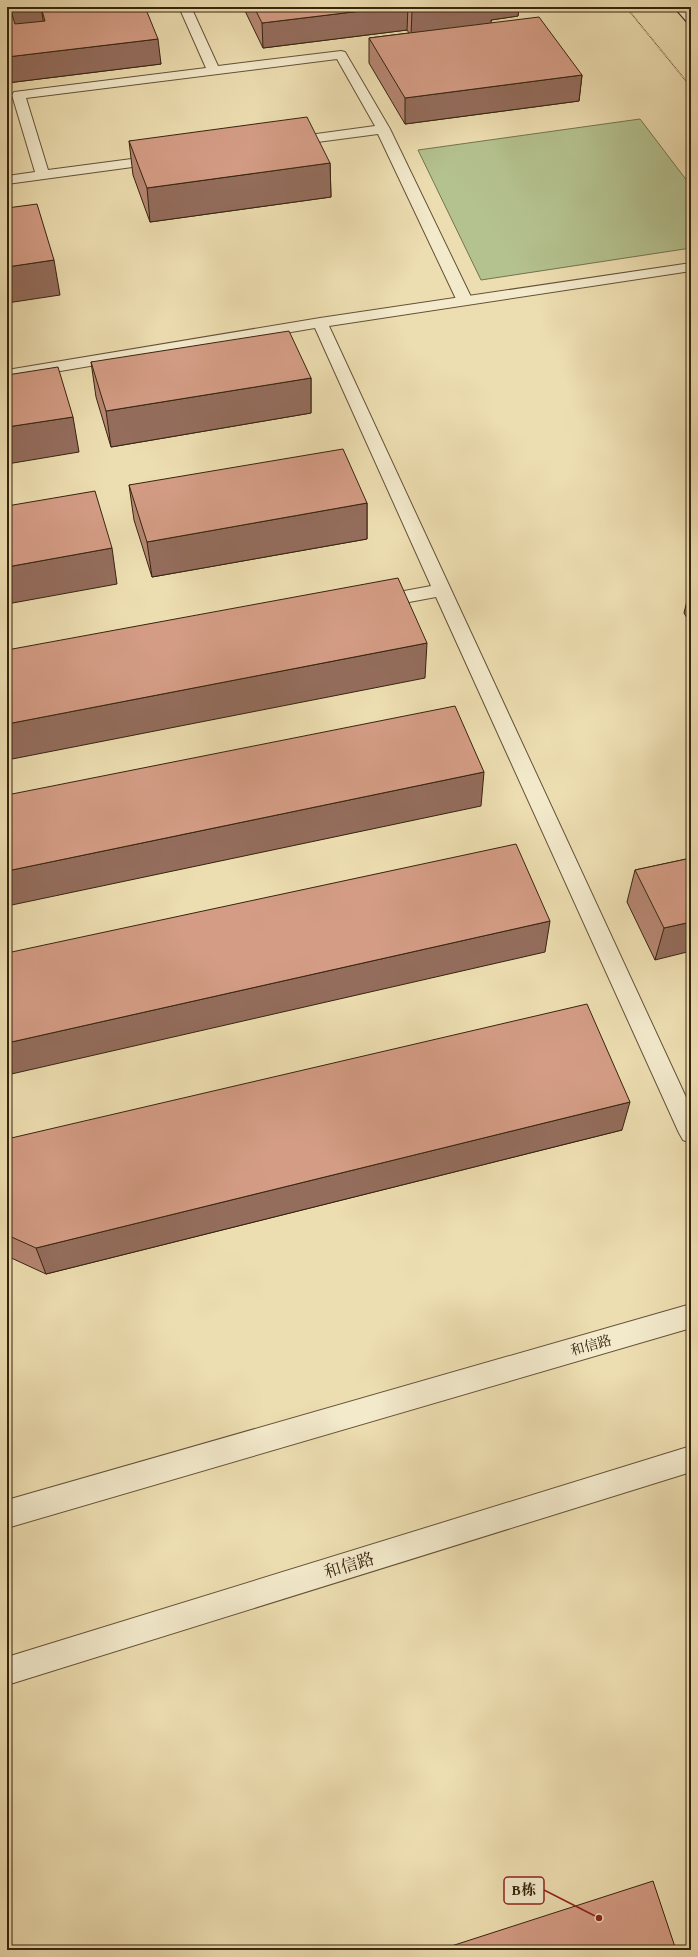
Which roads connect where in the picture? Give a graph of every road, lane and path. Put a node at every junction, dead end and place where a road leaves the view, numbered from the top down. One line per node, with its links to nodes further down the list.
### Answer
1 (184, 7): 5 (street)
2 (626, 7): 6 (path)
3 (680, 7): 4 (street)
4 (691, 19)
5 (214, 71): 7 (street); 10 (street)
6 (691, 87)
7 (383, 129): 8 (street); 13 (street)
8 (272, 144)
9 (178, 157): 10 (street)
10 (43, 175): 11 (street)
11 (7, 180)
12 (691, 267): 13 (street)
13 (465, 301): 14 (street)
14 (320, 323): 15 (street); 16 (street)
15 (7, 375)
16 (442, 590): 17 (street); 18 (street)
17 (357, 606)
18 (691, 1133)
19 (691, 1316): 21 (street, 和信路)
20 (691, 1459): 22 (street, 和信路)
21 (7, 1514)
22 (7, 1670)

